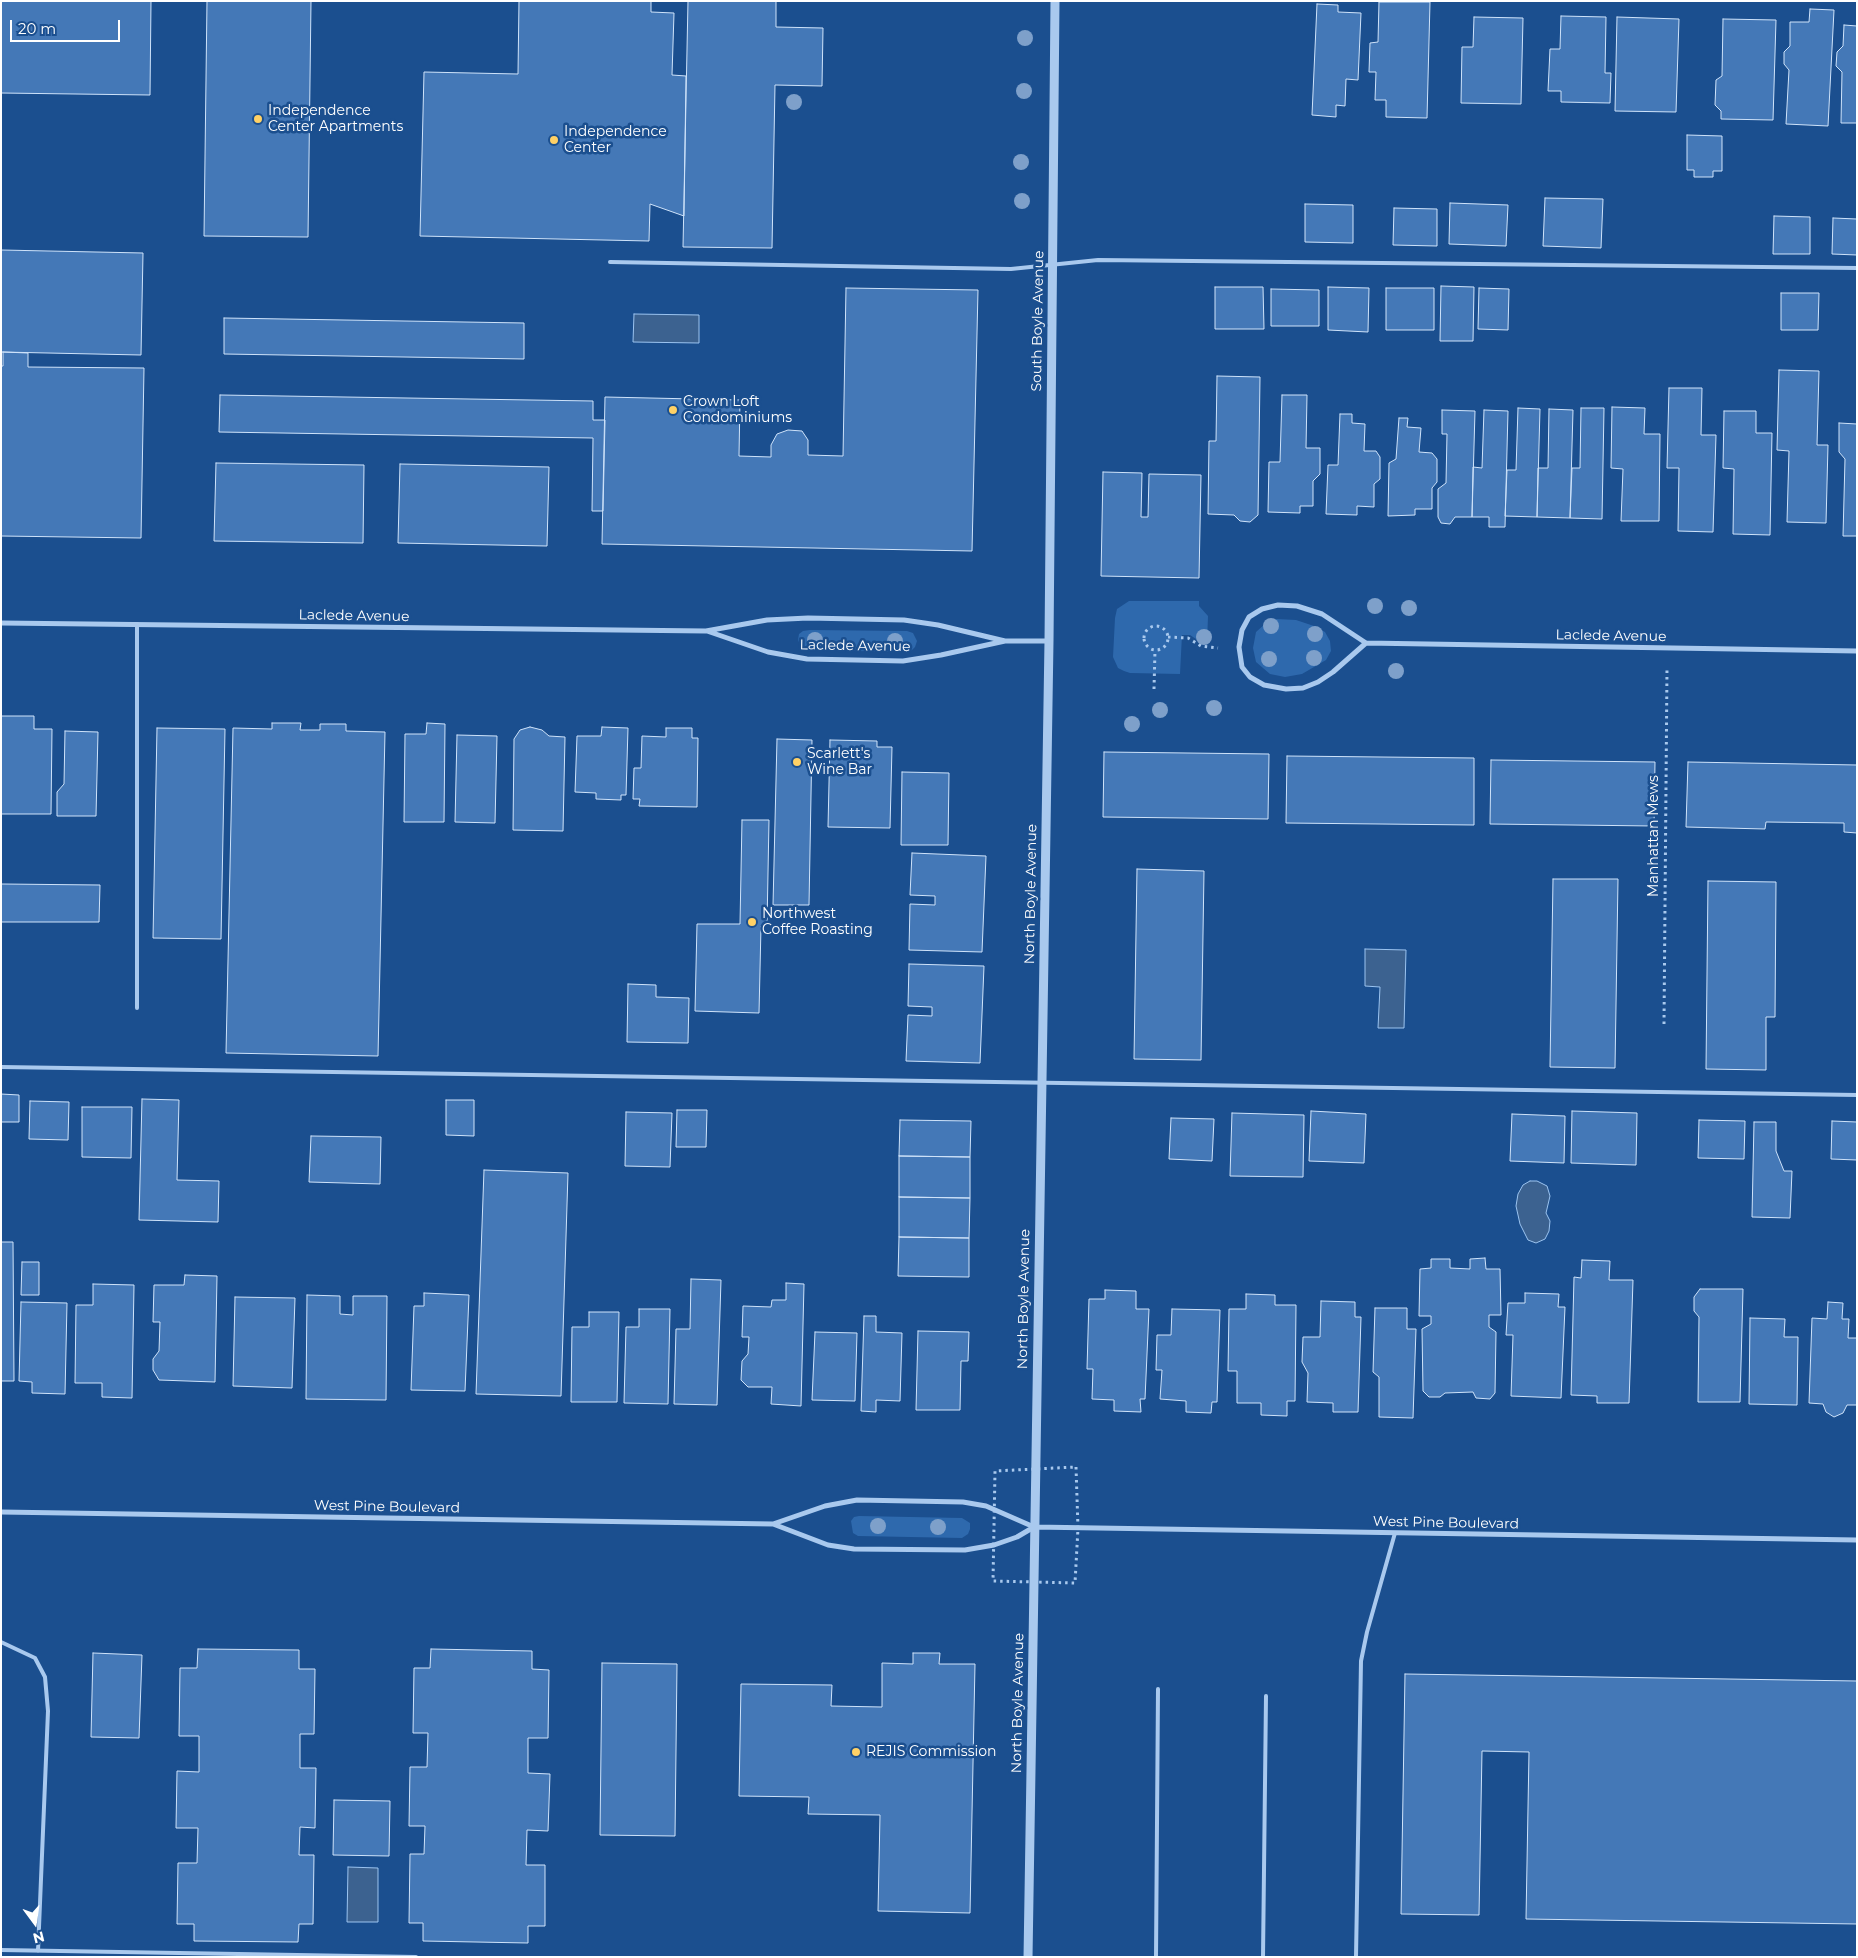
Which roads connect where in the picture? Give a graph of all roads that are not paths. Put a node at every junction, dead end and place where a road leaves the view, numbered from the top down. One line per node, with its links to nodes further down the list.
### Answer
1 (1055, 1): 3 (street, South Boyle Avenue)
2 (610, 262): 3 (lane)
3 (1053, 264): 4 (lane); 9 (street, South Boyle Avenue)
4 (1857, 268)
5 (1, 623): 6 (street, Laclede Avenue)
6 (137, 624): 7 (street, Laclede Avenue); 12 (lane)
7 (706, 631): 8 (street, Laclede Avenue); 8 (street, Laclede Avenue)
8 (1005, 641): 9 (street, Laclede Avenue)
9 (1049, 641): 14 (street, North Boyle Avenue)
10 (1366, 643): 10 (street); 11 (street, Laclede Avenue)
11 (1857, 650)
12 (137, 1008)
13 (1, 1067): 14 (lane)
14 (1042, 1083): 15 (lane); 18 (street, North Boyle Avenue)
15 (1857, 1095)
16 (1, 1512): 17 (street, West Pine Boulevard)
17 (773, 1524): 18 (street, West Pine Boulevard); 18 (street, West Pine Boulevard)
18 (1034, 1527): 19 (street, West Pine Boulevard); 27 (street, North Boyle Avenue)
19 (1395, 1533): 20 (street, West Pine Boulevard); 30 (lane)
20 (1857, 1540)
21 (1, 1642): 25 (lane)
22 (1158, 1689): 28 (lane)
23 (1266, 1696): 29 (lane)
24 (1, 1950): 25 (lane)
25 (38, 1951): 26 (lane)
26 (416, 1957)
27 (1028, 1957)
28 (1156, 1957)
29 (1263, 1957)
30 (1356, 1957)

